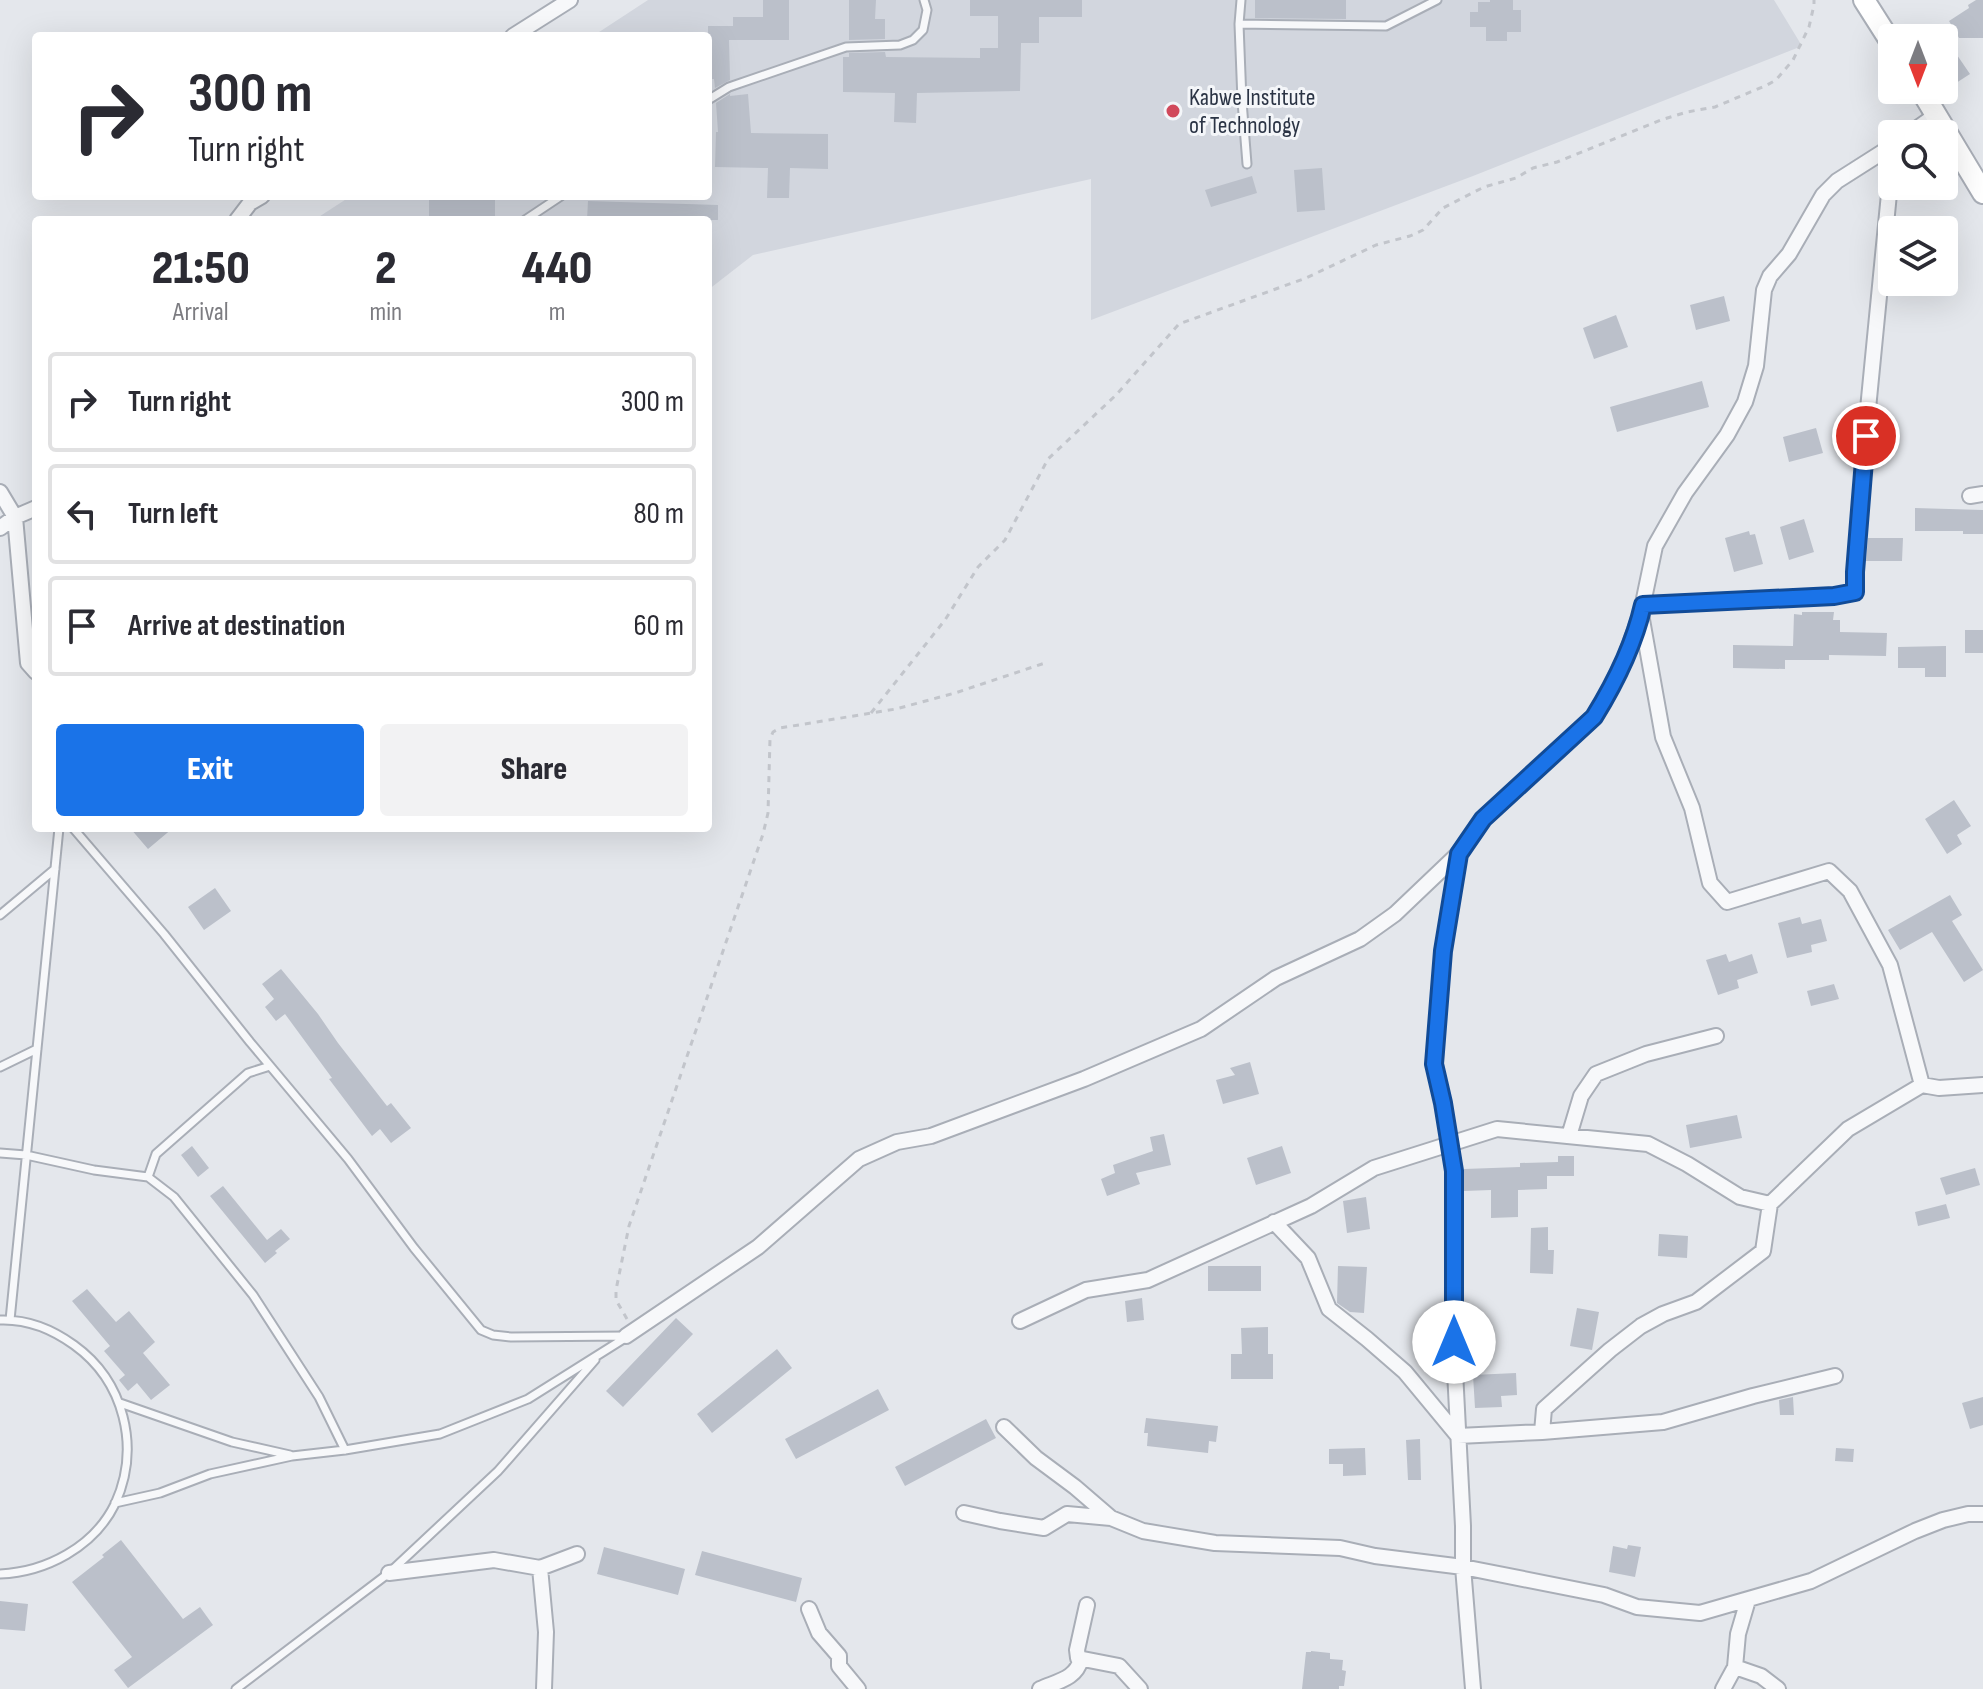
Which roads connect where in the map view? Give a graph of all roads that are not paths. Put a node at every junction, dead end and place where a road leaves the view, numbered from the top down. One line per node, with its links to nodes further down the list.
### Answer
1 (570, 0): 8 (street)
2 (924, 0): 9 (lane)
3 (1241, 0): 6 (lane)
4 (1437, 0): 6 (lane)
5 (1864, 0): 7 (street)
6 (1239, 24): 14 (lane)
7 (1879, 24)
8 (519, 32)
9 (712, 98)
10 (1929, 104): 11 (street)
11 (1936, 115): 12 (street); 15 (street)
12 (1929, 120)
13 (1878, 155): 25 (street)
14 (1247, 164)
15 (1983, 193)
16 (255, 200): 19 (street)
17 (555, 200): 20 (lane)
18 (1888, 200): 25 (street)
19 (240, 216)
20 (531, 216)
21 (0, 492): 23 (street)
22 (32, 510): 23 (street)
23 (15, 517): 24 (street); 26 (street)
24 (0, 528)
25 (1642, 609): 29 (street); 36 (street)
26 (32, 668)
27 (59, 832): 30 (lane)
28 (76, 832): 34 (lane)
29 (1459, 854): 39 (street); 48 (street)
30 (55, 869): 31 (lane); 33 (lane)
31 (0, 915)
32 (1716, 1036): 38 (street)
33 (37, 1049): 35 (lane); 41 (lane)
34 (270, 1066): 42 (lane); 48 (lane)
35 (0, 1067)
36 (1922, 1085): 37 (street); 43 (street)
37 (1983, 1085)
38 (1569, 1136): 39 (street); 43 (street)
39 (1450, 1144): 44 (street); 54 (street)
40 (0, 1153): 41 (lane)
41 (26, 1155): 42 (lane); 46 (lane)
42 (148, 1177): 55 (lane)
43 (1770, 1204): 53 (street)
44 (1274, 1222): 47 (street); 54 (street)
45 (0, 1320): 46 (lane)
46 (10, 1320): 51 (lane)
47 (1020, 1321)
48 (630, 1333): 49 (lane)
49 (602, 1353): 55 (lane); 64 (lane)
50 (1835, 1376): 53 (street)
51 (120, 1403): 56 (lane); 57 (lane)
52 (1004, 1427): 60 (street)
53 (1542, 1432): 54 (street)
54 (1458, 1436): 62 (street)
55 (345, 1450): 56 (lane)
56 (292, 1456): 57 (lane)
57 (115, 1503): 65 (lane)
58 (964, 1513): 60 (street)
59 (1983, 1514): 66 (street)
60 (1111, 1518): 62 (street)
61 (577, 1554): 63 (street)
62 (1463, 1567): 66 (street); 77 (street)
63 (540, 1568): 64 (street); 73 (street)
64 (389, 1573): 72 (lane)
65 (0, 1574)
66 (1748, 1600): 70 (street)
67 (1087, 1605): 69 (street)
68 (809, 1609): 74 (street)
69 (1081, 1659): 71 (street); 76 (street)
70 (1735, 1667): 78 (street); 79 (street)
71 (1073, 1682): 75 (street)
72 (236, 1689)
73 (544, 1689)
74 (858, 1689)
75 (1040, 1689)
76 (1140, 1689)
77 (1473, 1689)
78 (1723, 1689)
79 (1778, 1689)

